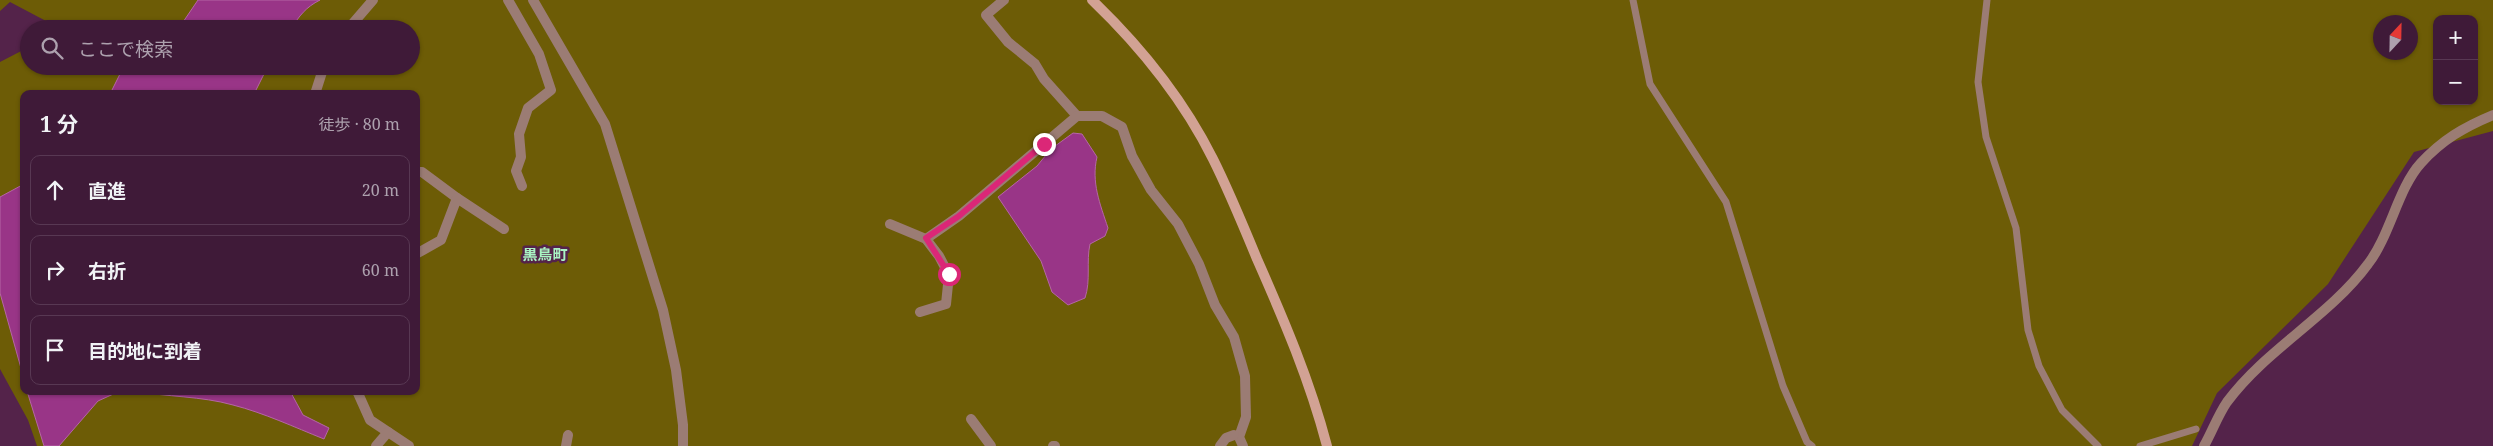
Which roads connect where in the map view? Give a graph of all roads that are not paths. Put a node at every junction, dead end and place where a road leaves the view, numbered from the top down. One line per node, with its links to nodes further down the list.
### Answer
1 (373, 0): 8 (street)
2 (508, 0): 14 (street)
3 (533, 0): 28 (street)
4 (1004, 0): 12 (street)
5 (1092, 0): 32 (street)
6 (1633, 0): 33 (lane)
7 (1987, 0): 34 (lane)
8 (356, 20)
9 (321, 75): 10 (street)
10 (316, 90)
11 (2493, 115): 36 (street)
12 (1077, 116): 18 (street); 31 (street)
13 (420, 172): 15 (street)
14 (522, 186)
15 (457, 198): 17 (street); 19 (street)
16 (890, 224): 18 (street)
17 (504, 229)
18 (926, 238): 20 (street)
19 (420, 252)
20 (920, 312)
21 (359, 395): 24 (street)
22 (971, 419): 29 (street)
23 (2196, 429): 35 (lane)
24 (388, 432): 26 (street); 27 (street)
25 (1234, 435): 30 (street)
26 (376, 446)
27 (409, 446)
28 (683, 446)
29 (991, 446)
30 (1220, 446)
31 (1243, 446)
32 (1327, 446)
33 (1812, 446)
34 (2098, 446)
35 (2140, 446)
36 (2204, 446)

